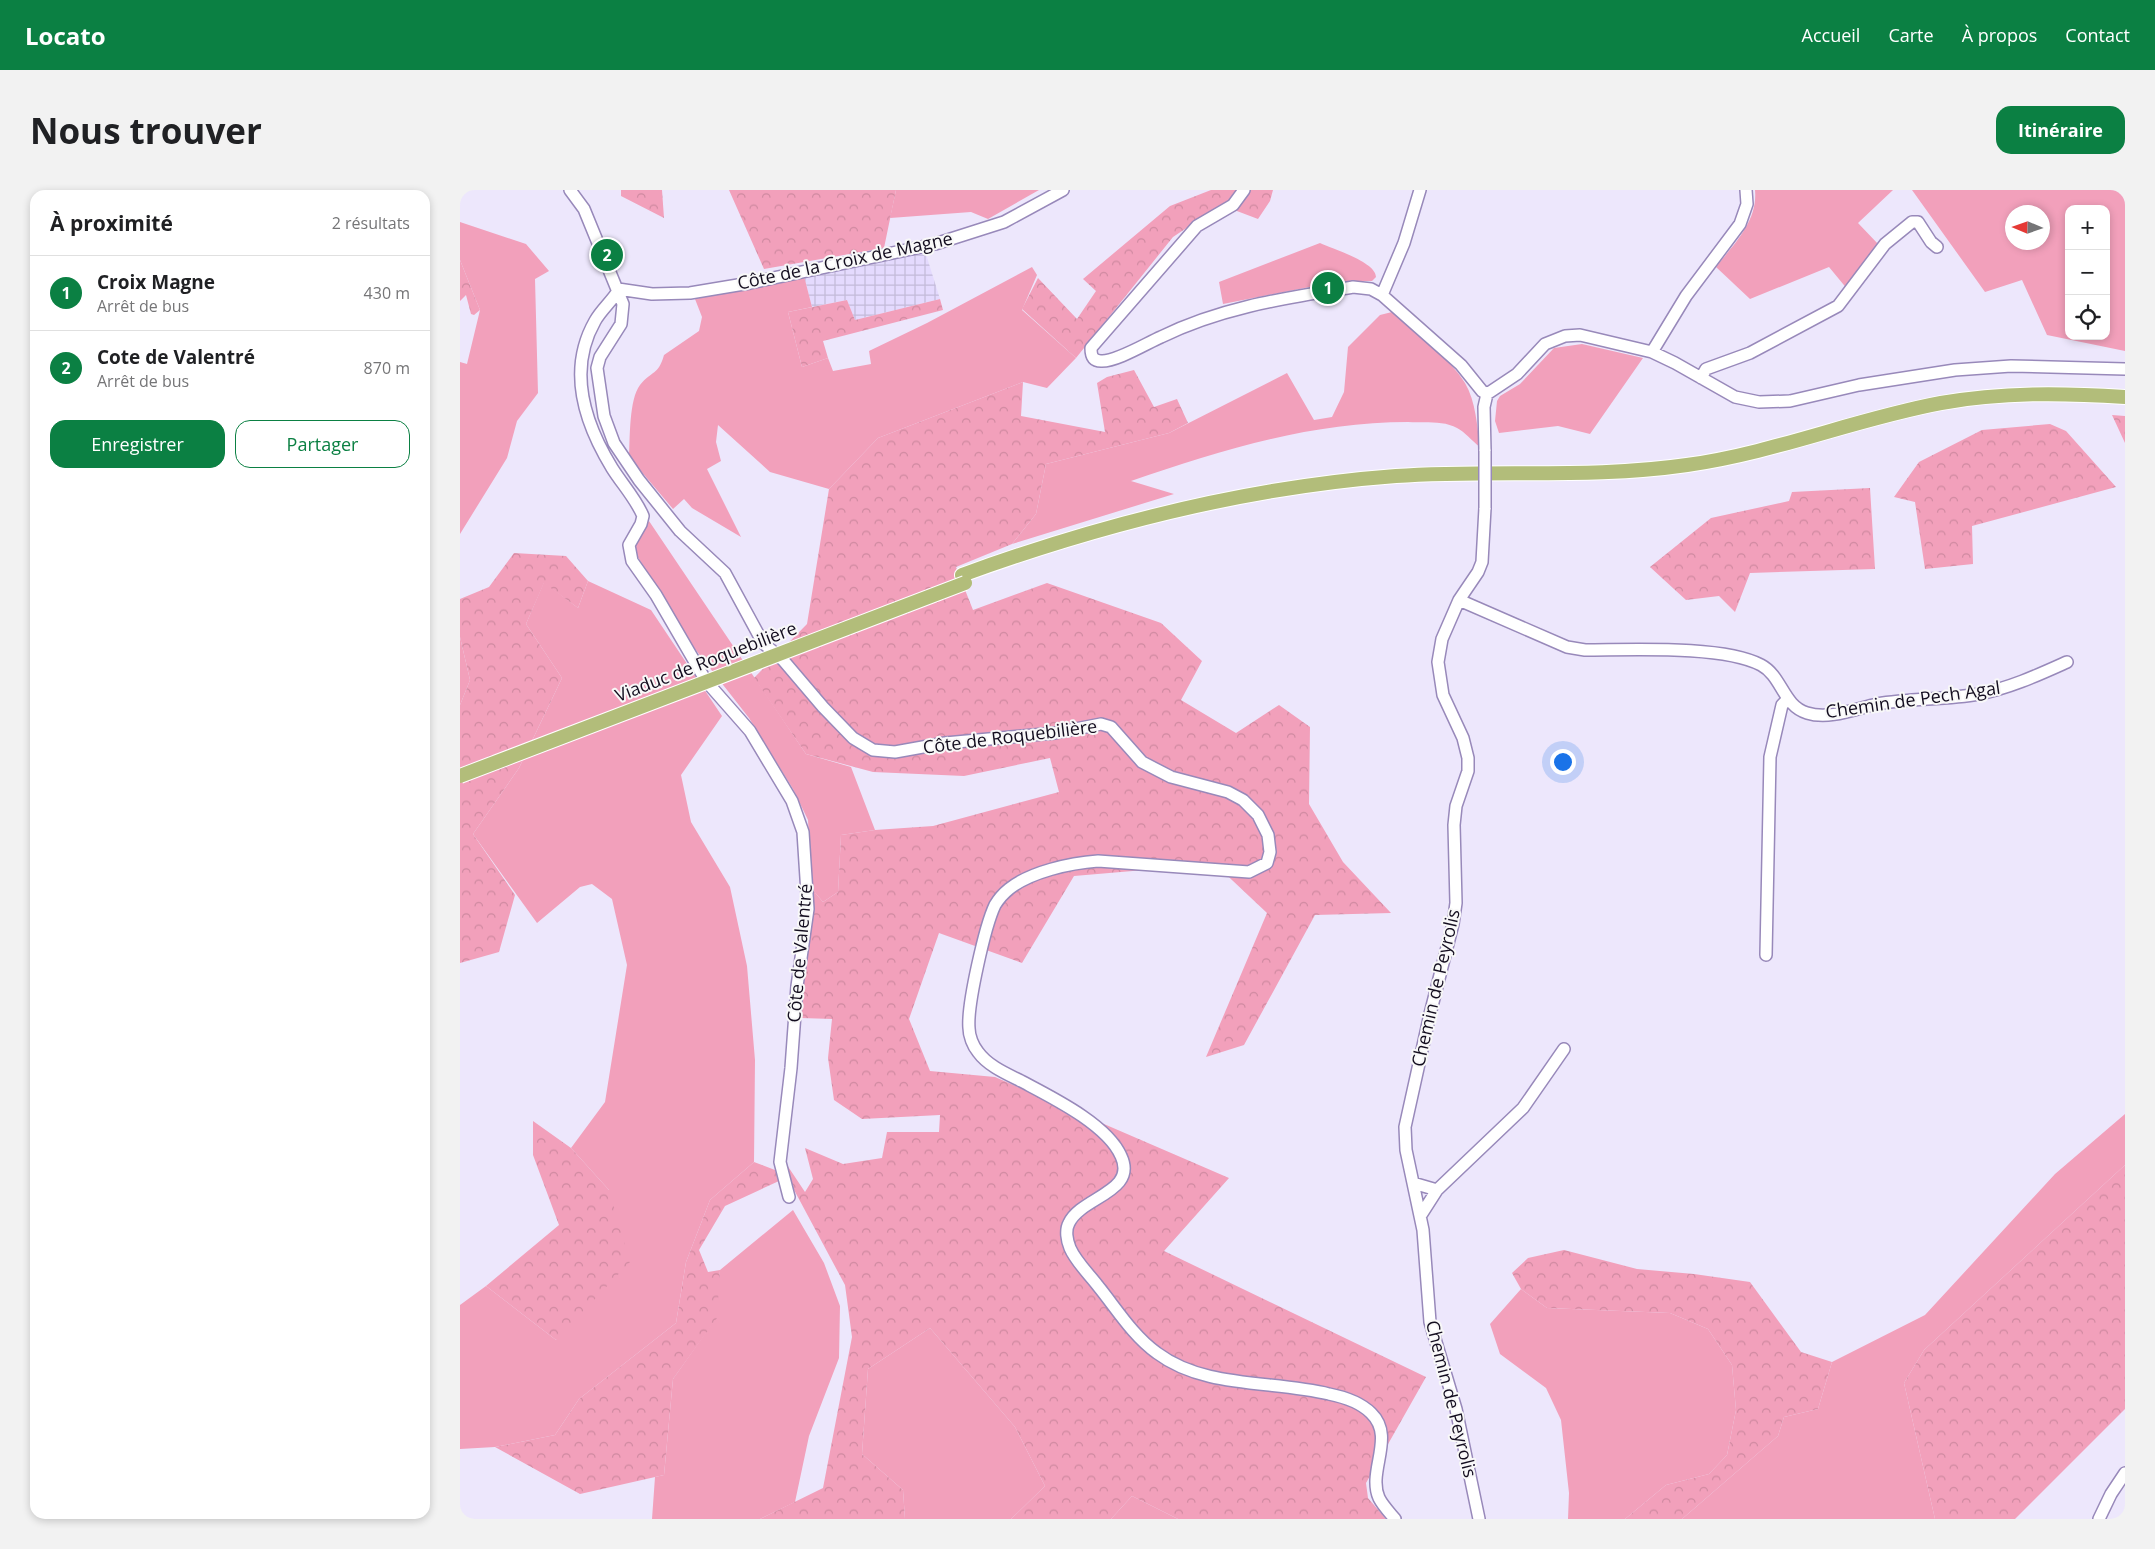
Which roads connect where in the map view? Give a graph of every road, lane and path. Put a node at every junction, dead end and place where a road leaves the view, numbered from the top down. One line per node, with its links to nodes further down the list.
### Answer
1 (570, 190): 7 (street)
2 (1063, 190): 7 (street, Côte de la Croix de Magne)
3 (1244, 190): 8 (street)
4 (1420, 190): 8 (street)
5 (1746, 190): 11 (street)
6 (1937, 247): 13 (street)
7 (618, 290): 9 (street); 10 (street, Côte de Valentré)
8 (1382, 295): 14 (street)
9 (623, 304): 10 (street); 29 (street, Côte de Roquebilière)
10 (607, 306): 26 (street, Côte de Valentré)
11 (1652, 352): 13 (street); 14 (street)
12 (2125, 369): 13 (street)
13 (1701, 378)
14 (1487, 394): 17 (street, Chemin de Peyrolis, bridge)
15 (2125, 397): 16 (main road)
16 (964, 579): 20 (main road, Viaduc de Roquebilière); 21 (main road, Viaduc de Roquebilière, bridge)
17 (1459, 600): 19 (street, Chemin de Pech Agal); 24 (street, Chemin de Peyrolis)
18 (2067, 662): 19 (street, Chemin de Pech Agal)
19 (1788, 699): 22 (street)
20 (460, 767)
21 (460, 776)
22 (1766, 955)
23 (1564, 1048): 25 (street)
24 (1414, 1183): 25 (street); 27 (street, Chemin de Peyrolis)
25 (1437, 1190): 27 (street)
26 (789, 1197)
27 (1421, 1216): 30 (street, Chemin de Peyrolis)
28 (2125, 1473): 31 (street)
29 (1395, 1519)
30 (1478, 1519)
31 (2099, 1519)

